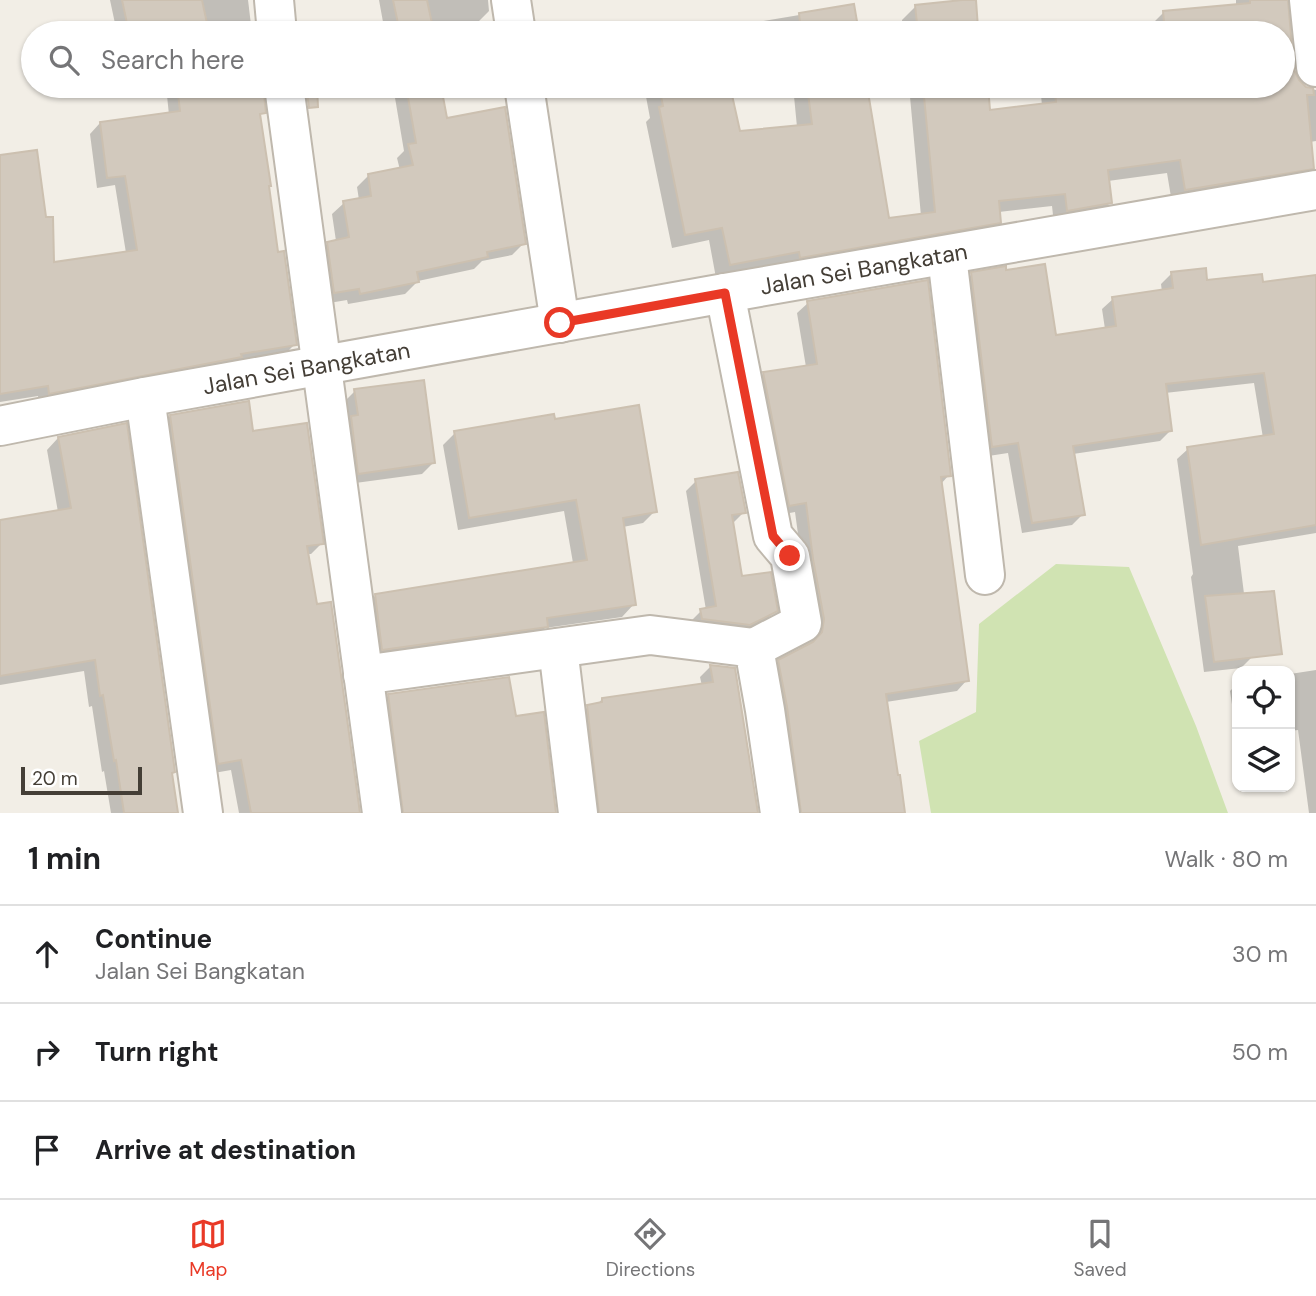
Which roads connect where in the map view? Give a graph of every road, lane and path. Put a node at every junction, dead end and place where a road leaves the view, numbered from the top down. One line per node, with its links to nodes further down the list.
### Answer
1 (274, 0): 4 (street)
2 (511, 0): 5 (street)
3 (1309, 0): 6 (street)
4 (276, 21)
5 (514, 21)
6 (1316, 67)
7 (286, 98): 13 (street)
8 (526, 98): 12 (street)
9 (1316, 190): 10 (street, Jalan Sei Bangkatan)
10 (947, 256): 11 (street, Jalan Sei Bangkatan); 16 (street)
11 (725, 293): 12 (street, Jalan Sei Bangkatan); 18 (street)
12 (560, 323): 13 (street, Jalan Sei Bangkatan)
13 (321, 366): 14 (street, Jalan Sei Bangkatan); 19 (street)
14 (145, 397): 15 (street, Jalan Sei Bangkatan); 20 (street)
15 (0, 426)
16 (985, 575)
17 (558, 648): 18 (street); 19 (street); 22 (street)
18 (754, 648): 23 (street)
19 (363, 675): 21 (street)
20 (203, 813)
21 (382, 813)
22 (578, 813)
23 (780, 813)

